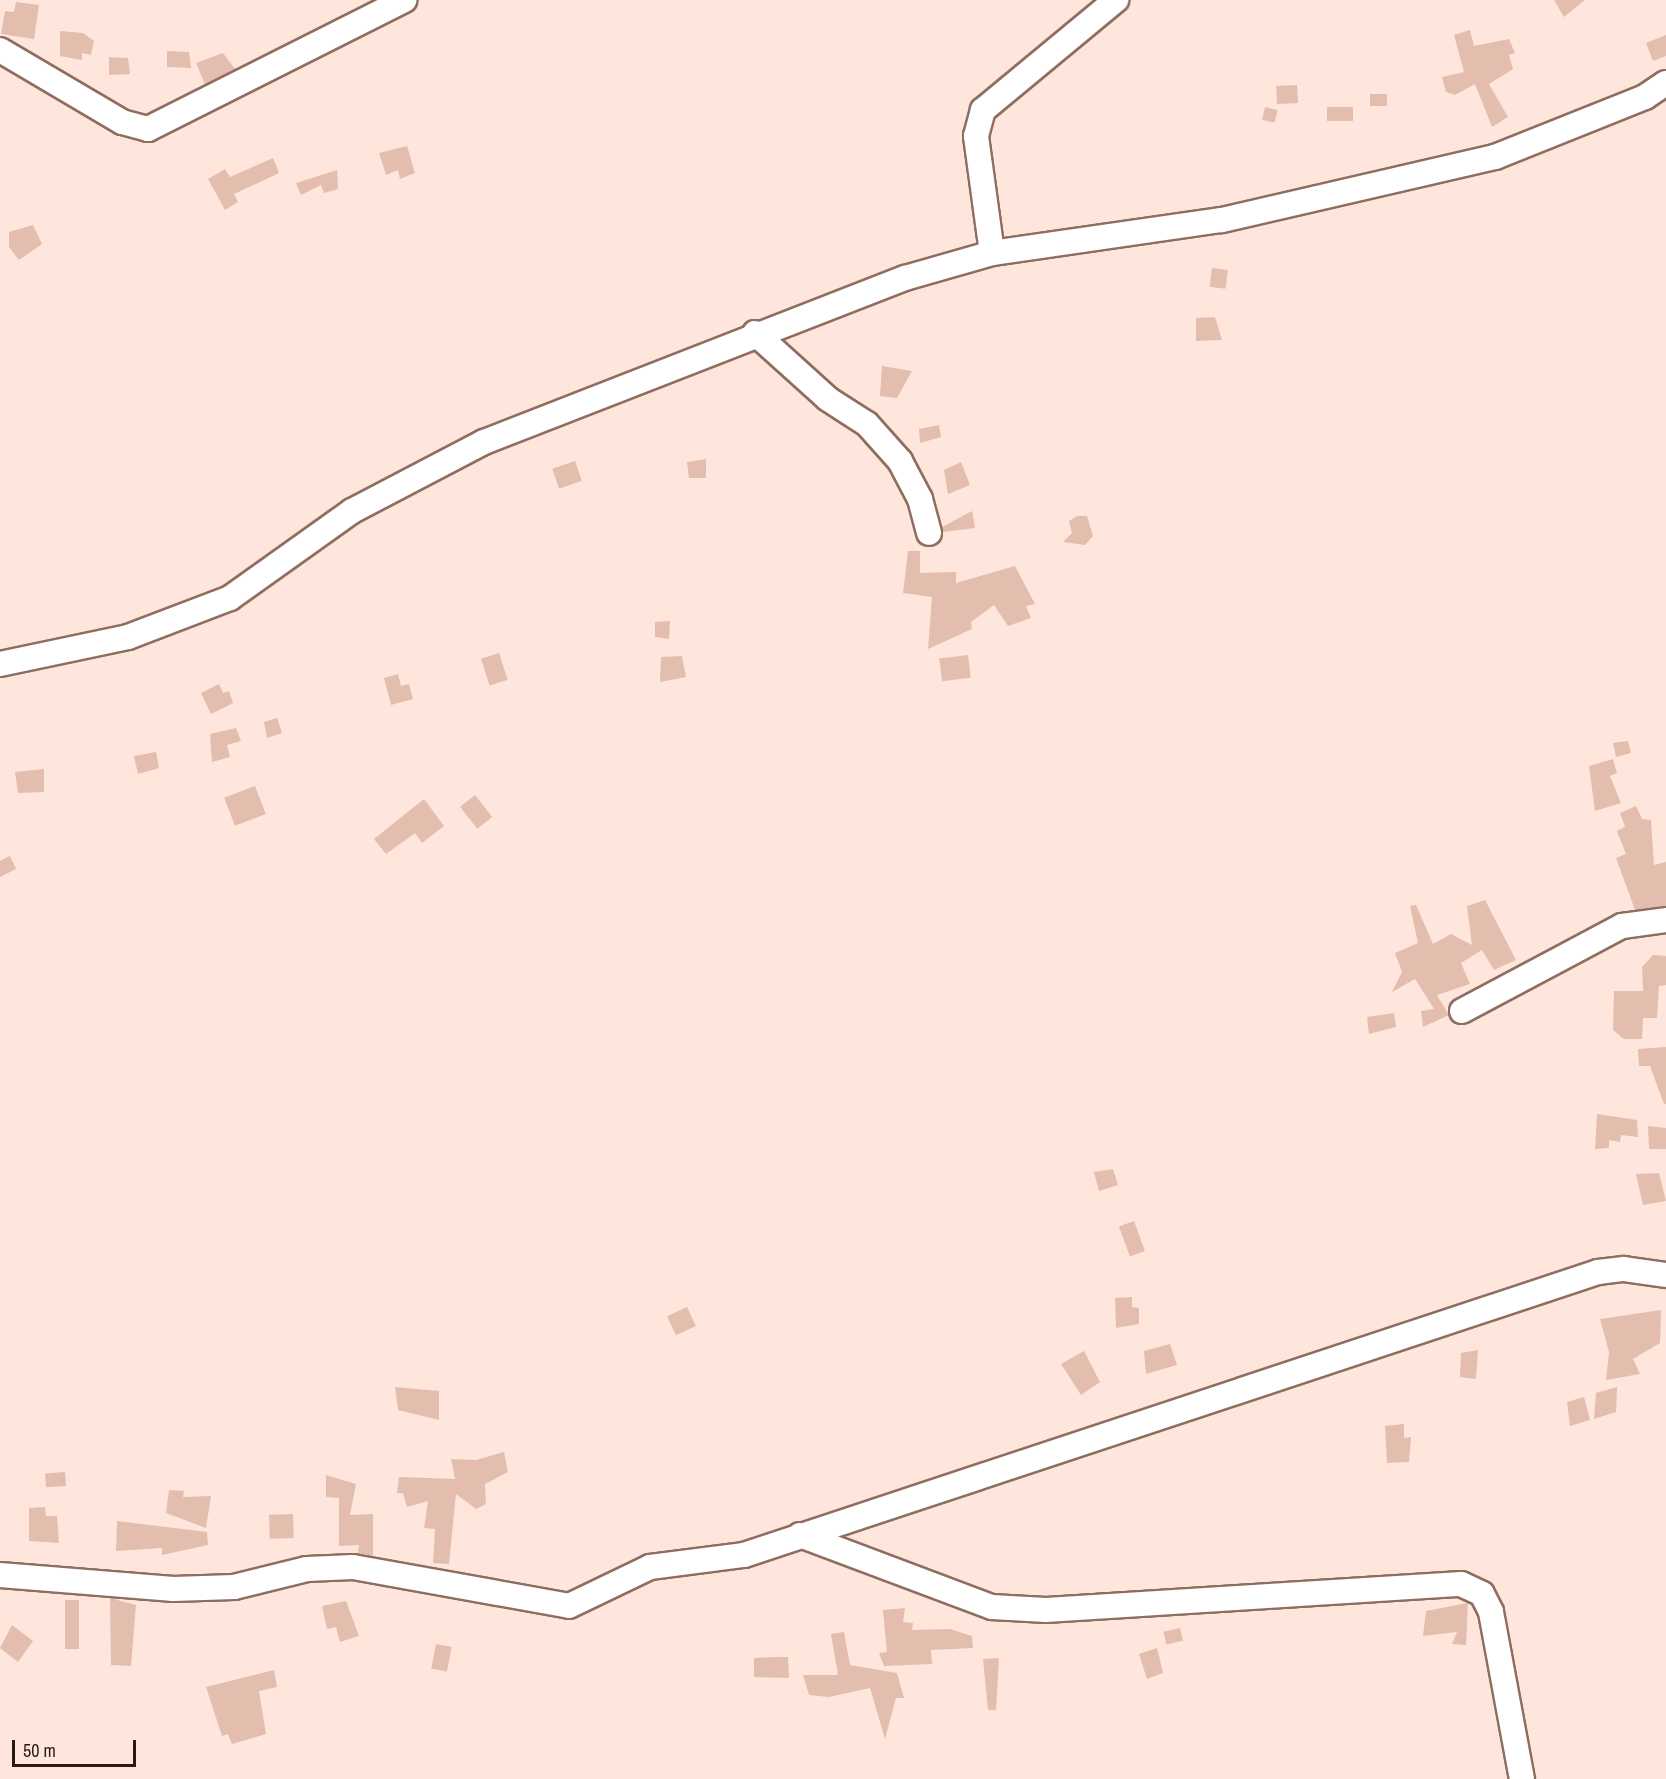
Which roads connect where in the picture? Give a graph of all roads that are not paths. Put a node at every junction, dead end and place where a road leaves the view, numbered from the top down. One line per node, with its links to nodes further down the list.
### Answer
1 (404, 0): 3 (street)
2 (1116, 0): 5 (street)
3 (0, 50)
4 (1666, 83): 5 (street)
5 (992, 253): 6 (street)
6 (755, 333): 7 (street); 8 (street)
7 (929, 533)
8 (0, 664)
9 (1666, 920): 10 (street)
10 (1462, 1011)
11 (1666, 1275): 12 (street)
12 (800, 1535): 13 (street); 14 (street)
13 (0, 1575)
14 (1522, 1779)

